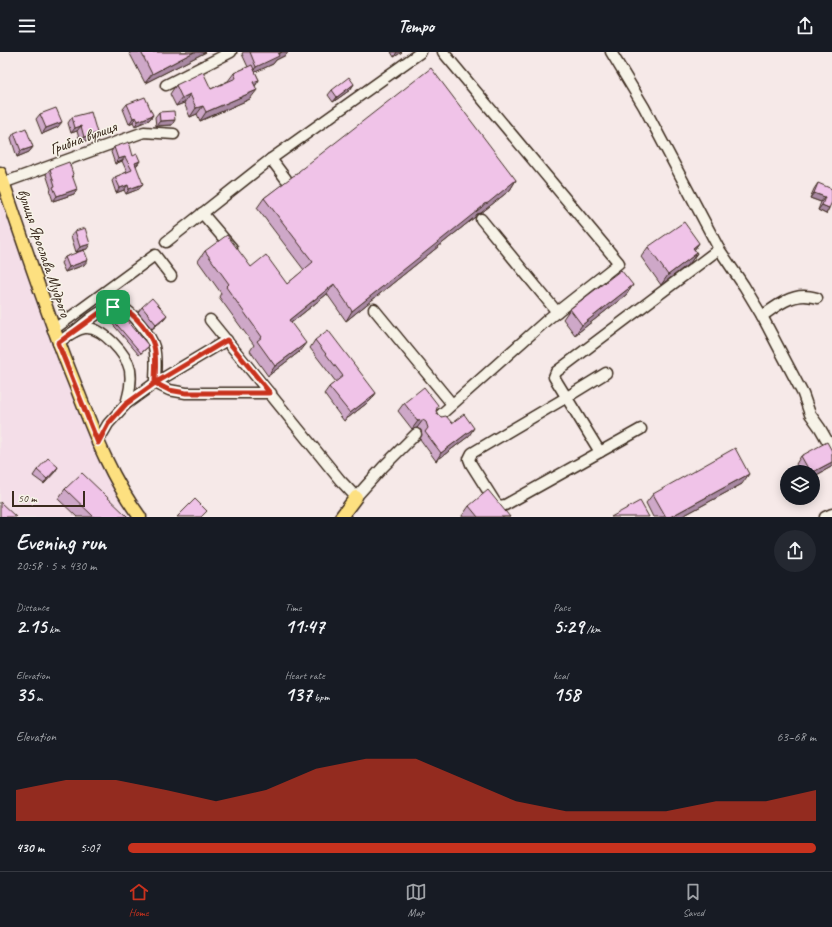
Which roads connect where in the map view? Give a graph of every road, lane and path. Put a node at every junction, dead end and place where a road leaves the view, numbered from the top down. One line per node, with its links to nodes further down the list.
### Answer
1 (231, 52): 5 (street)
2 (421, 52): 7 (street)
3 (443, 52): 18 (street)
4 (611, 52): 13 (street)
5 (166, 85)
6 (174, 134): 8 (street, Грибна вулиця)
7 (271, 160): 9 (street); 10 (street)
8 (2, 178): 21 (main road, вулиця Ярослава Мудрого)
9 (286, 179)
10 (202, 212): 12 (street); 14 (street)
11 (481, 219): 18 (street)
12 (166, 242)
13 (719, 249): 19 (street); 28 (street)
14 (237, 254)
15 (171, 276): 21 (street)
16 (817, 298): 19 (street)
17 (374, 310): 30 (street)
18 (557, 312): 30 (street)
19 (762, 316): 35 (street)
20 (210, 320): 23 (street)
21 (53, 330): 24 (main road, вулиця Ярослава Мудрого)
22 (74, 332): 24 (street); 26 (street); 29 (street)
23 (227, 340): 26 (street); 27 (street)
24 (58, 343): 34 (main road, вулиця Ярослава Мудрого)
25 (606, 373): 28 (street)
26 (155, 383): 27 (street); 29 (street)
27 (270, 393): 37 (street)
28 (567, 398): 36 (street); 36 (street)
29 (126, 404): 34 (street)
30 (452, 404): 31 (street)
31 (437, 418)
32 (641, 429): 36 (street)
33 (416, 434): 37 (street)
34 (98, 443): 39 (main road, вулиця Ярослава Мудрого)
35 (832, 449)
36 (600, 452)
37 (356, 497): 40 (main road)
38 (832, 514): 41 (street)
39 (140, 517)
40 (341, 517)
41 (825, 517)

